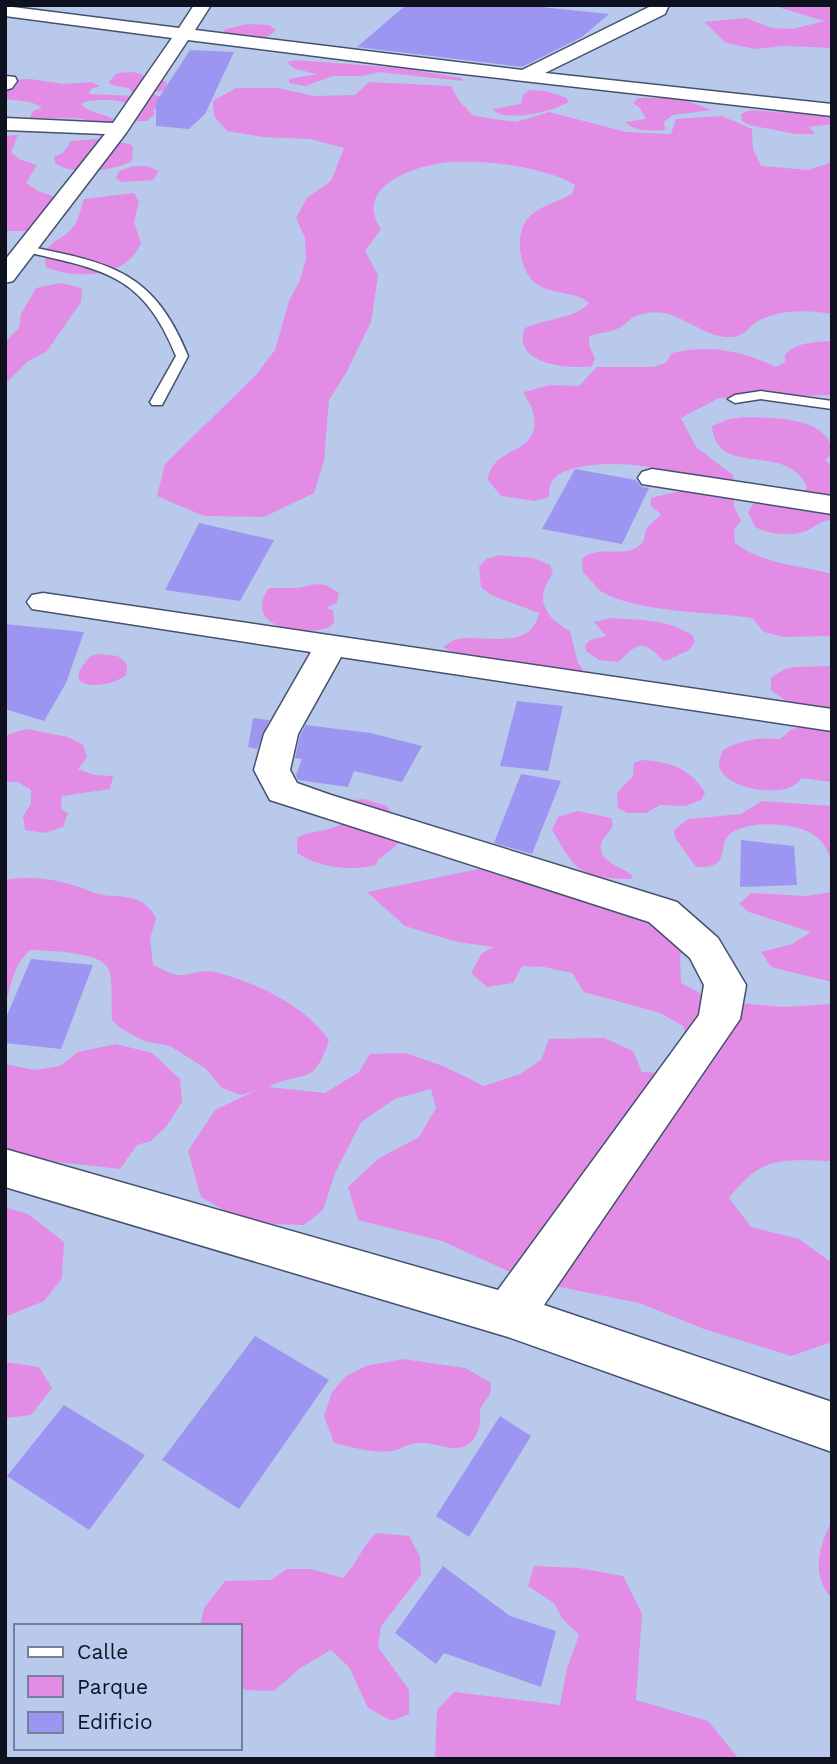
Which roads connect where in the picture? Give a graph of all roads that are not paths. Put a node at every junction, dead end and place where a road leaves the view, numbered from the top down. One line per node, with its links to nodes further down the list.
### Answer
1 (203, 5): 4 (street)
2 (661, 5): 5 (street)
3 (5, 11): 4 (street)
4 (182, 34): 5 (street); 8 (street)
5 (526, 75): 6 (street)
6 (832, 110)
7 (5, 124): 8 (street)
8 (119, 129): 9 (street)
9 (13, 263): 11 (lane)
10 (736, 399): 12 (lane)
11 (156, 402)
12 (832, 405)
13 (652, 478): 14 (street)
14 (832, 505)
15 (43, 601): 16 (street)
16 (331, 645): 17 (street); 19 (street)
17 (832, 720)
18 (5, 1168): 19 (street)
19 (508, 1315): 20 (street)
20 (832, 1427)

